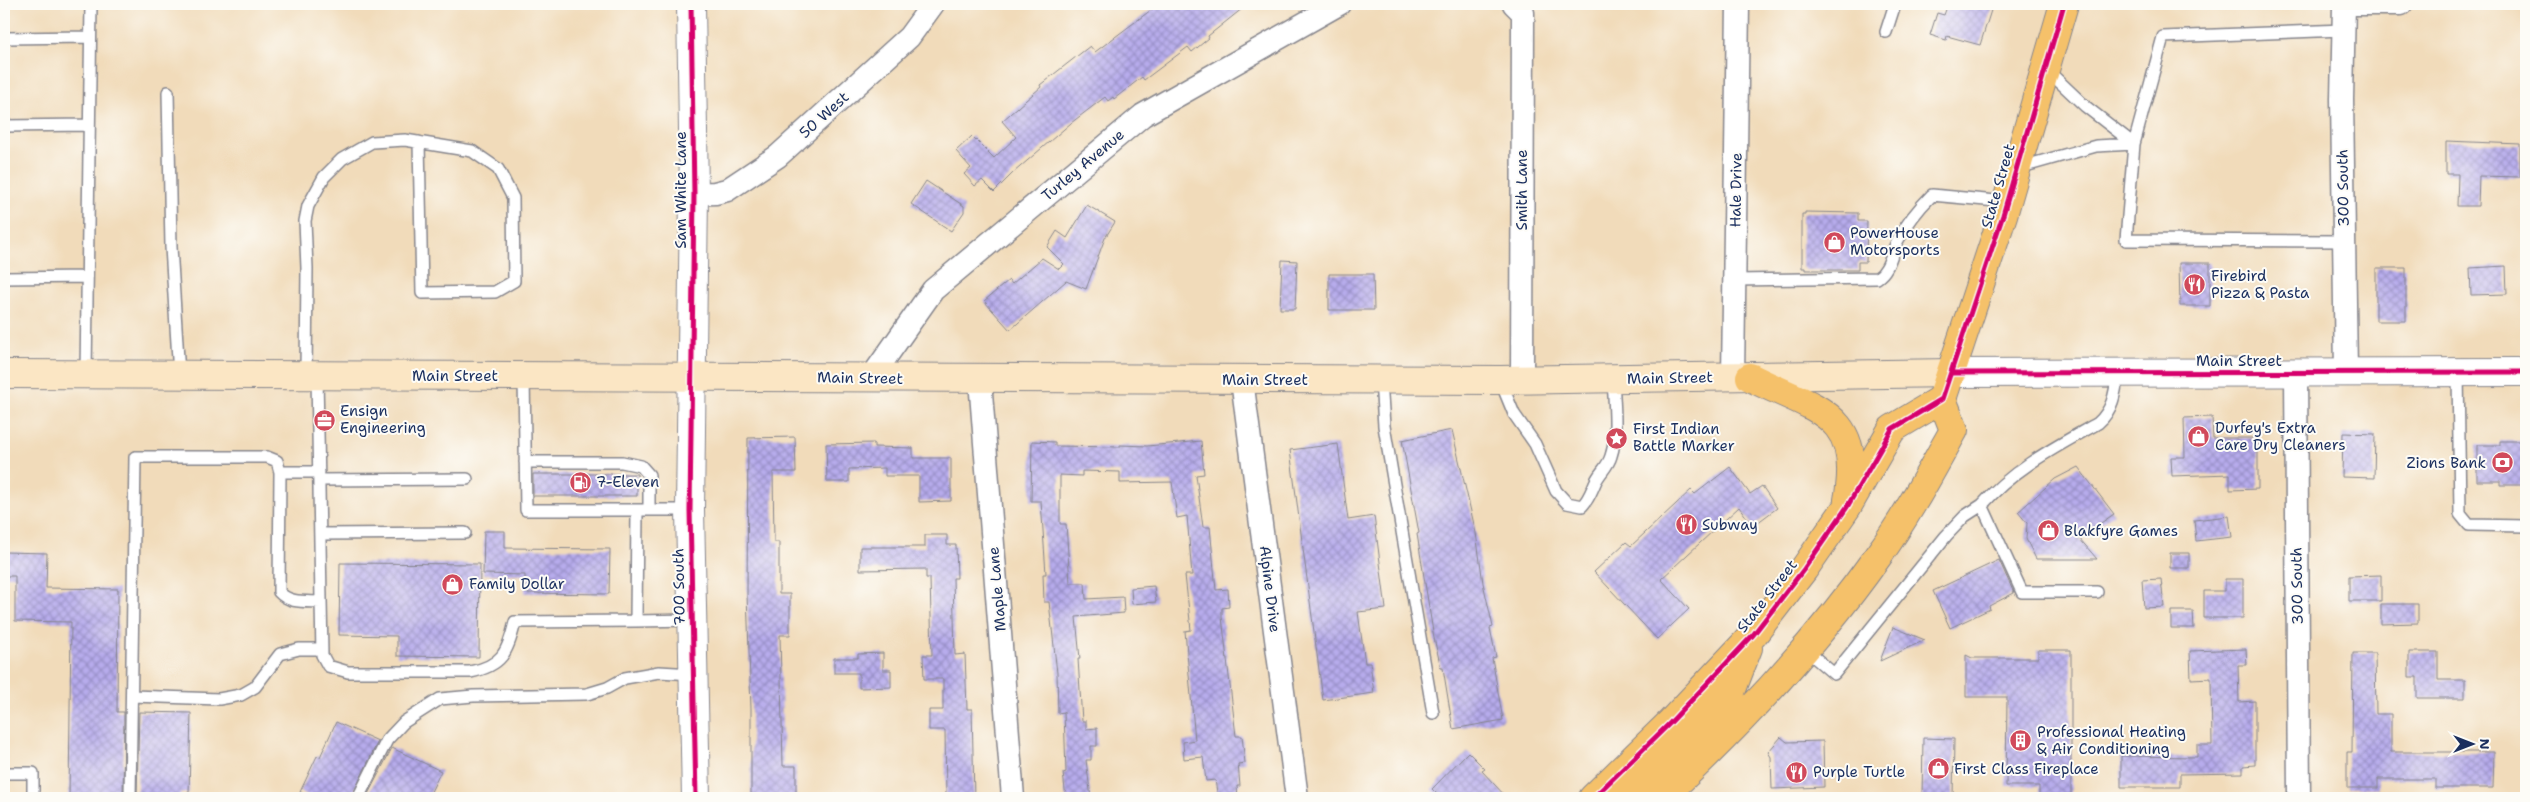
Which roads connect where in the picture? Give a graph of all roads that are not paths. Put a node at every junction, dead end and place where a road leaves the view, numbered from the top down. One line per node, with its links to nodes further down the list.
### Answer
1 (91, 4): 13 (lane)
2 (691, 4): 22 (street, Sam White Lane)
3 (932, 4): 22 (street, 50 West)
4 (1338, 4): 41 (street, Turley Avenue)
5 (1514, 4): 46 (street, Smith Lane)
6 (1738, 4): 27 (street, Hale Drive)
7 (1895, 4): 12 (lane)
8 (2064, 4): 15 (main road, State Street)
9 (2344, 4): 10 (street); 11 (street, 300 South)
10 (2401, 4)
11 (2343, 30): 20 (lane); 24 (street, 300 South)
12 (1886, 32)
13 (90, 37): 14 (lane); 17 (lane)
14 (4, 38)
15 (2046, 69): 20 (lane); 21 (main road, State Street)
16 (168, 92): 36 (lane)
17 (89, 125): 18 (lane); 25 (lane)
18 (4, 126)
19 (419, 142): 19 (lane); 37 (lane)
20 (2134, 144): 21 (lane); 24 (lane)
21 (2016, 168): 23 (main road, State Street)
22 (694, 194): 38 (street, Sam White Lane)
23 (2007, 202): 27 (lane); 31 (main road, State Street)
24 (2344, 242): 28 (street, 300 South)
25 (87, 277): 26 (lane); 35 (lane)
26 (4, 278)
27 (1735, 280): 40 (street, Hale Drive)
28 (2346, 372): 29 (street, Main Street); 33 (street, Main Street)
29 (2458, 372): 30 (street, Main Street); 57 (lane)
30 (2526, 372)
31 (1952, 373): 32 (street, Main Street); 40 (main road, Main Street); 47 (main road, State Street)
32 (2118, 373): 33 (street, Main Street); 52 (lane)
33 (2296, 373): 81 (street, 300 South)
34 (4, 374): 35 (main road, Main Street)
35 (86, 374): 36 (main road, Main Street)
36 (179, 375): 37 (main road, Main Street)
37 (312, 376): 39 (main road, Main Street); 50 (lane)
38 (692, 376): 39 (main road, Main Street); 41 (main road, Main Street); 56 (street, 700 South)
39 (524, 377): 48 (lane)
40 (1742, 377): 42 (main road, Main Street); 53 (main road)
41 (871, 378): 43 (main road, Main Street)
42 (1613, 379): 46 (main road, Main Street); 46 (lane)
43 (980, 380): 44 (main road, Main Street); 76 (street, Maple Lane)
44 (1242, 380): 45 (main road, Main Street); 77 (street, Alpine Drive)
45 (1381, 380): 46 (main road, Main Street); 69 (lane)
46 (1511, 380)
47 (1942, 399): 53 (main road, State Street); 66 (main road)
48 (525, 462): 54 (lane); 55 (lane)
49 (280, 472): 50 (lane); 61 (lane); 68 (lane)
50 (319, 476): 51 (lane); 59 (lane)
51 (467, 479)
52 (1982, 505): 60 (lane); 66 (lane)
53 (1847, 507): 64 (main road, State Street)
54 (637, 510): 55 (lane); 63 (lane)
55 (649, 510): 56 (lane)
56 (690, 510): 62 (street, 700 South)
57 (2526, 526)
58 (465, 533): 59 (lane)
59 (320, 534): 61 (lane)
60 (2097, 592)
61 (321, 602): 65 (lane)
62 (693, 620): 63 (lane); 67 (street, 700 South)
63 (636, 621): 65 (lane)
64 (1753, 635): 78 (main road, State Street); 79 (main road)
65 (322, 649): 68 (lane)
66 (1806, 650): 71 (main road)
67 (693, 674): 74 (lane); 75 (street, 700 South)
68 (132, 696): 73 (lane)
69 (1433, 713)
70 (4, 773): 72 (lane)
71 (1690, 787): 80 (main road)
72 (33, 798)
73 (130, 798)
74 (358, 798)
75 (696, 798)
76 (1013, 798)
77 (1297, 798)
78 (1593, 798)
79 (1625, 798)
80 (1661, 798)
81 (2299, 798)

